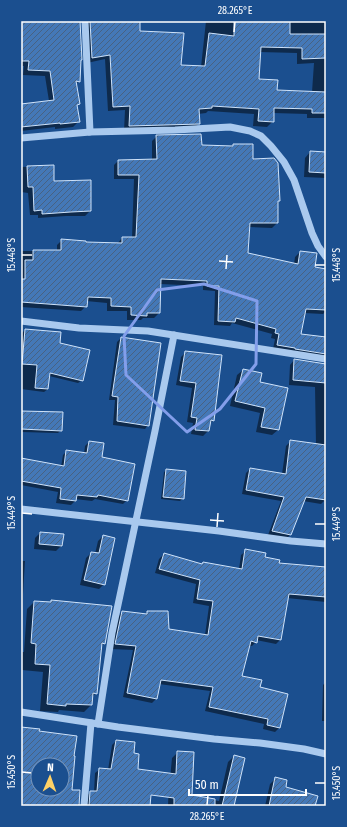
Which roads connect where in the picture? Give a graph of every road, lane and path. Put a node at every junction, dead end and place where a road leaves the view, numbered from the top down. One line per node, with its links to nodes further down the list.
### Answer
1 (85, 21): 2 (street)
2 (90, 132): 3 (street); 4 (street)
3 (21, 138)
4 (326, 257)
5 (21, 321): 6 (street)
6 (174, 335): 7 (street); 9 (street)
7 (326, 359)
8 (21, 509): 9 (street)
9 (136, 522): 10 (street); 12 (street)
10 (326, 544)
11 (21, 712): 12 (street)
12 (94, 724): 13 (street); 14 (street)
13 (326, 754)
14 (84, 806)

